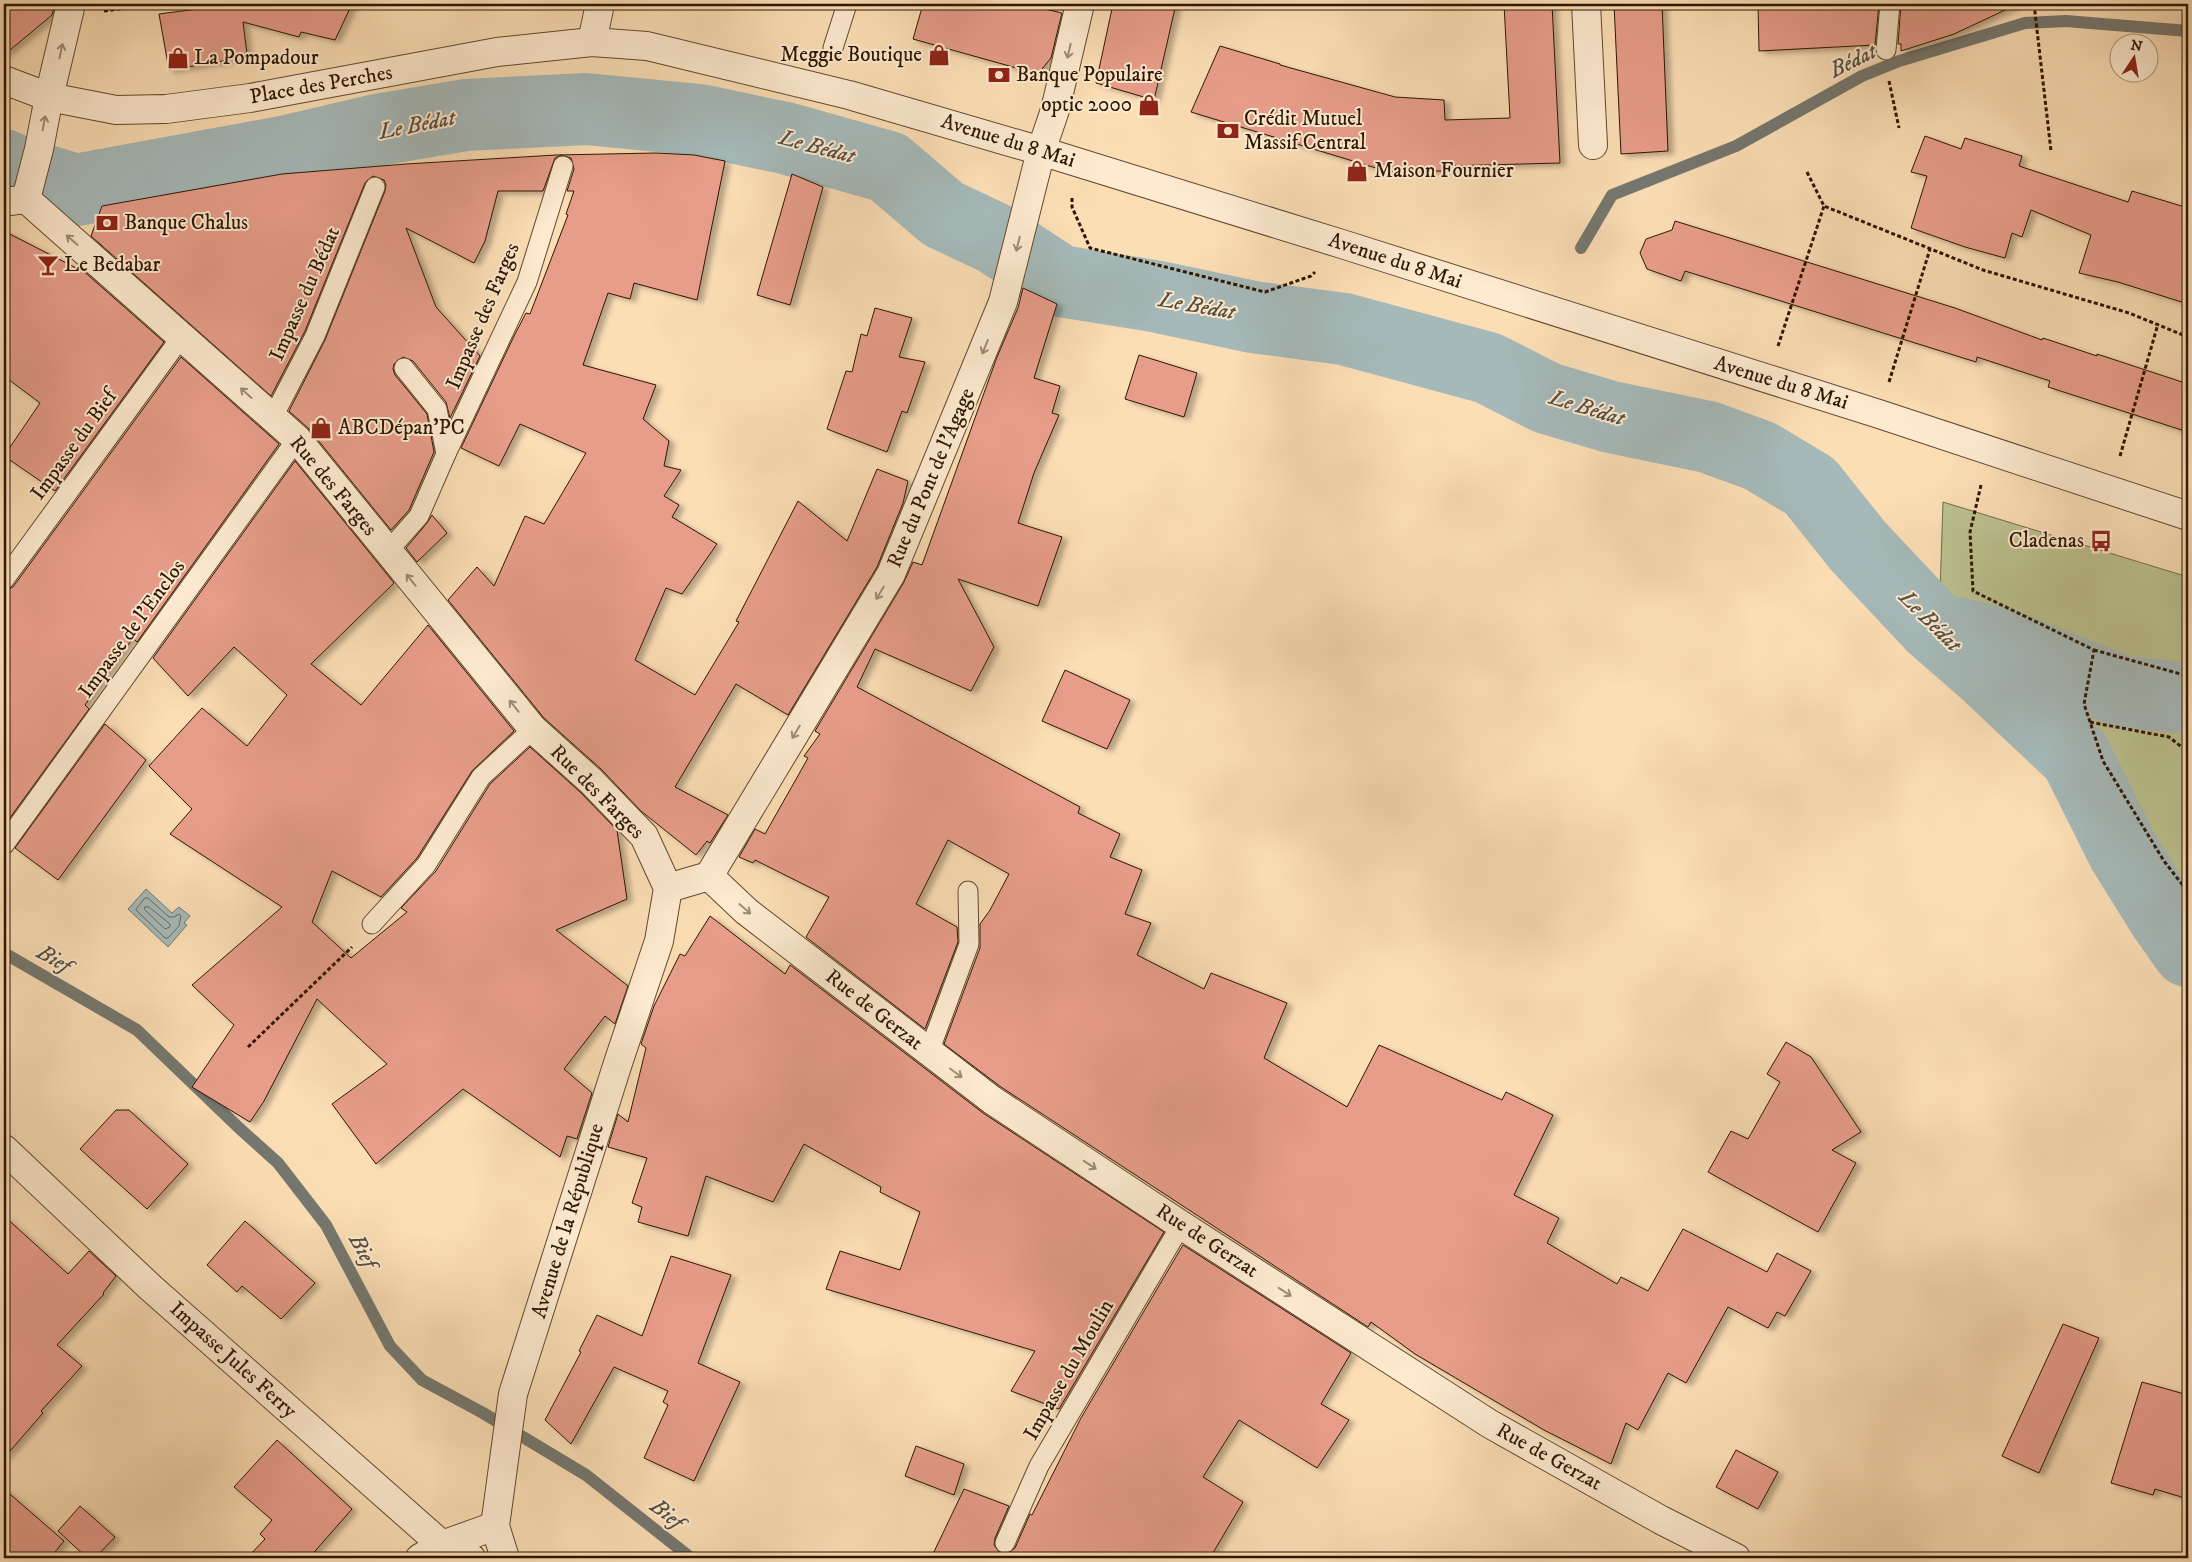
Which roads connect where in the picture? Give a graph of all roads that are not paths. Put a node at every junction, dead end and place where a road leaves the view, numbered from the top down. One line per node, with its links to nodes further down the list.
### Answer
1 (600, 4): 7 (street)
2 (847, 4): 8 (lane)
3 (1080, 4): 13 (street, Rue du Pont de l'Agage, one-way to 13)
4 (1586, 4): 12 (street)
5 (1890, 4): 9 (lane)
6 (70, 10): 11 (street, Rue des Farges, one-way to 6)
7 (592, 42): 11 (street, Place des Perches); 13 (street, Avenue du 8 Mai)
8 (833, 48)
9 (1886, 50)
10 (4, 80): 11 (street, Place des Perches)
11 (49, 97): 16 (street, Rue des Farges, one-way to 11)
12 (1593, 145)
13 (1041, 151): 22 (street, Avenue du 8 Mai); 27 (street, Rue du Pont de l'Agage, one-way to 27)
14 (563, 166): 21 (lane, Impasse des Farges)
15 (375, 187): 19 (lane, Impasse du Bédat)
16 (15, 201): 17 (street, Rue des Farges, one-way to 16)
17 (182, 336): 19 (street, Rue des Farges, one-way to 17); 24 (lane, Impasse du Bief)
18 (404, 368): 21 (lane, Impasse des Farges)
19 (273, 417): 20 (street, Rue des Farges)
20 (298, 439): 23 (street, Rue des Farges); 26 (lane, Impasse de l'Enclos)
21 (446, 454): 23 (lane, Impasse des Farges)
22 (2188, 516)
23 (388, 551): 25 (street, Rue des Farges, one-way to 23)
24 (4, 580)
25 (533, 729): 28 (street, Rue des Farges); 30 (lane)
26 (4, 845)
27 (709, 876): 28 (street); 31 (street, Rue de Gerzat, one-way to 31)
28 (668, 888): 34 (street, Avenue de la République)
29 (968, 890): 31 (lane)
30 (372, 924)
31 (929, 1052): 33 (street, Rue de Gerzat, one-way to 33)
32 (4, 1149): 36 (street, Impasse Jules Ferry)
33 (1181, 1225): 35 (lane, Impasse du Moulin); 39 (street, Rue de Gerzat, one-way to 39)
34 (495, 1526): 36 (street); 38 (street, Avenue de la République)
35 (1005, 1543)
36 (431, 1552): 37 (street, Impasse Jules Ferry)
37 (471, 1558)
38 (505, 1558)
39 (1736, 1558)

